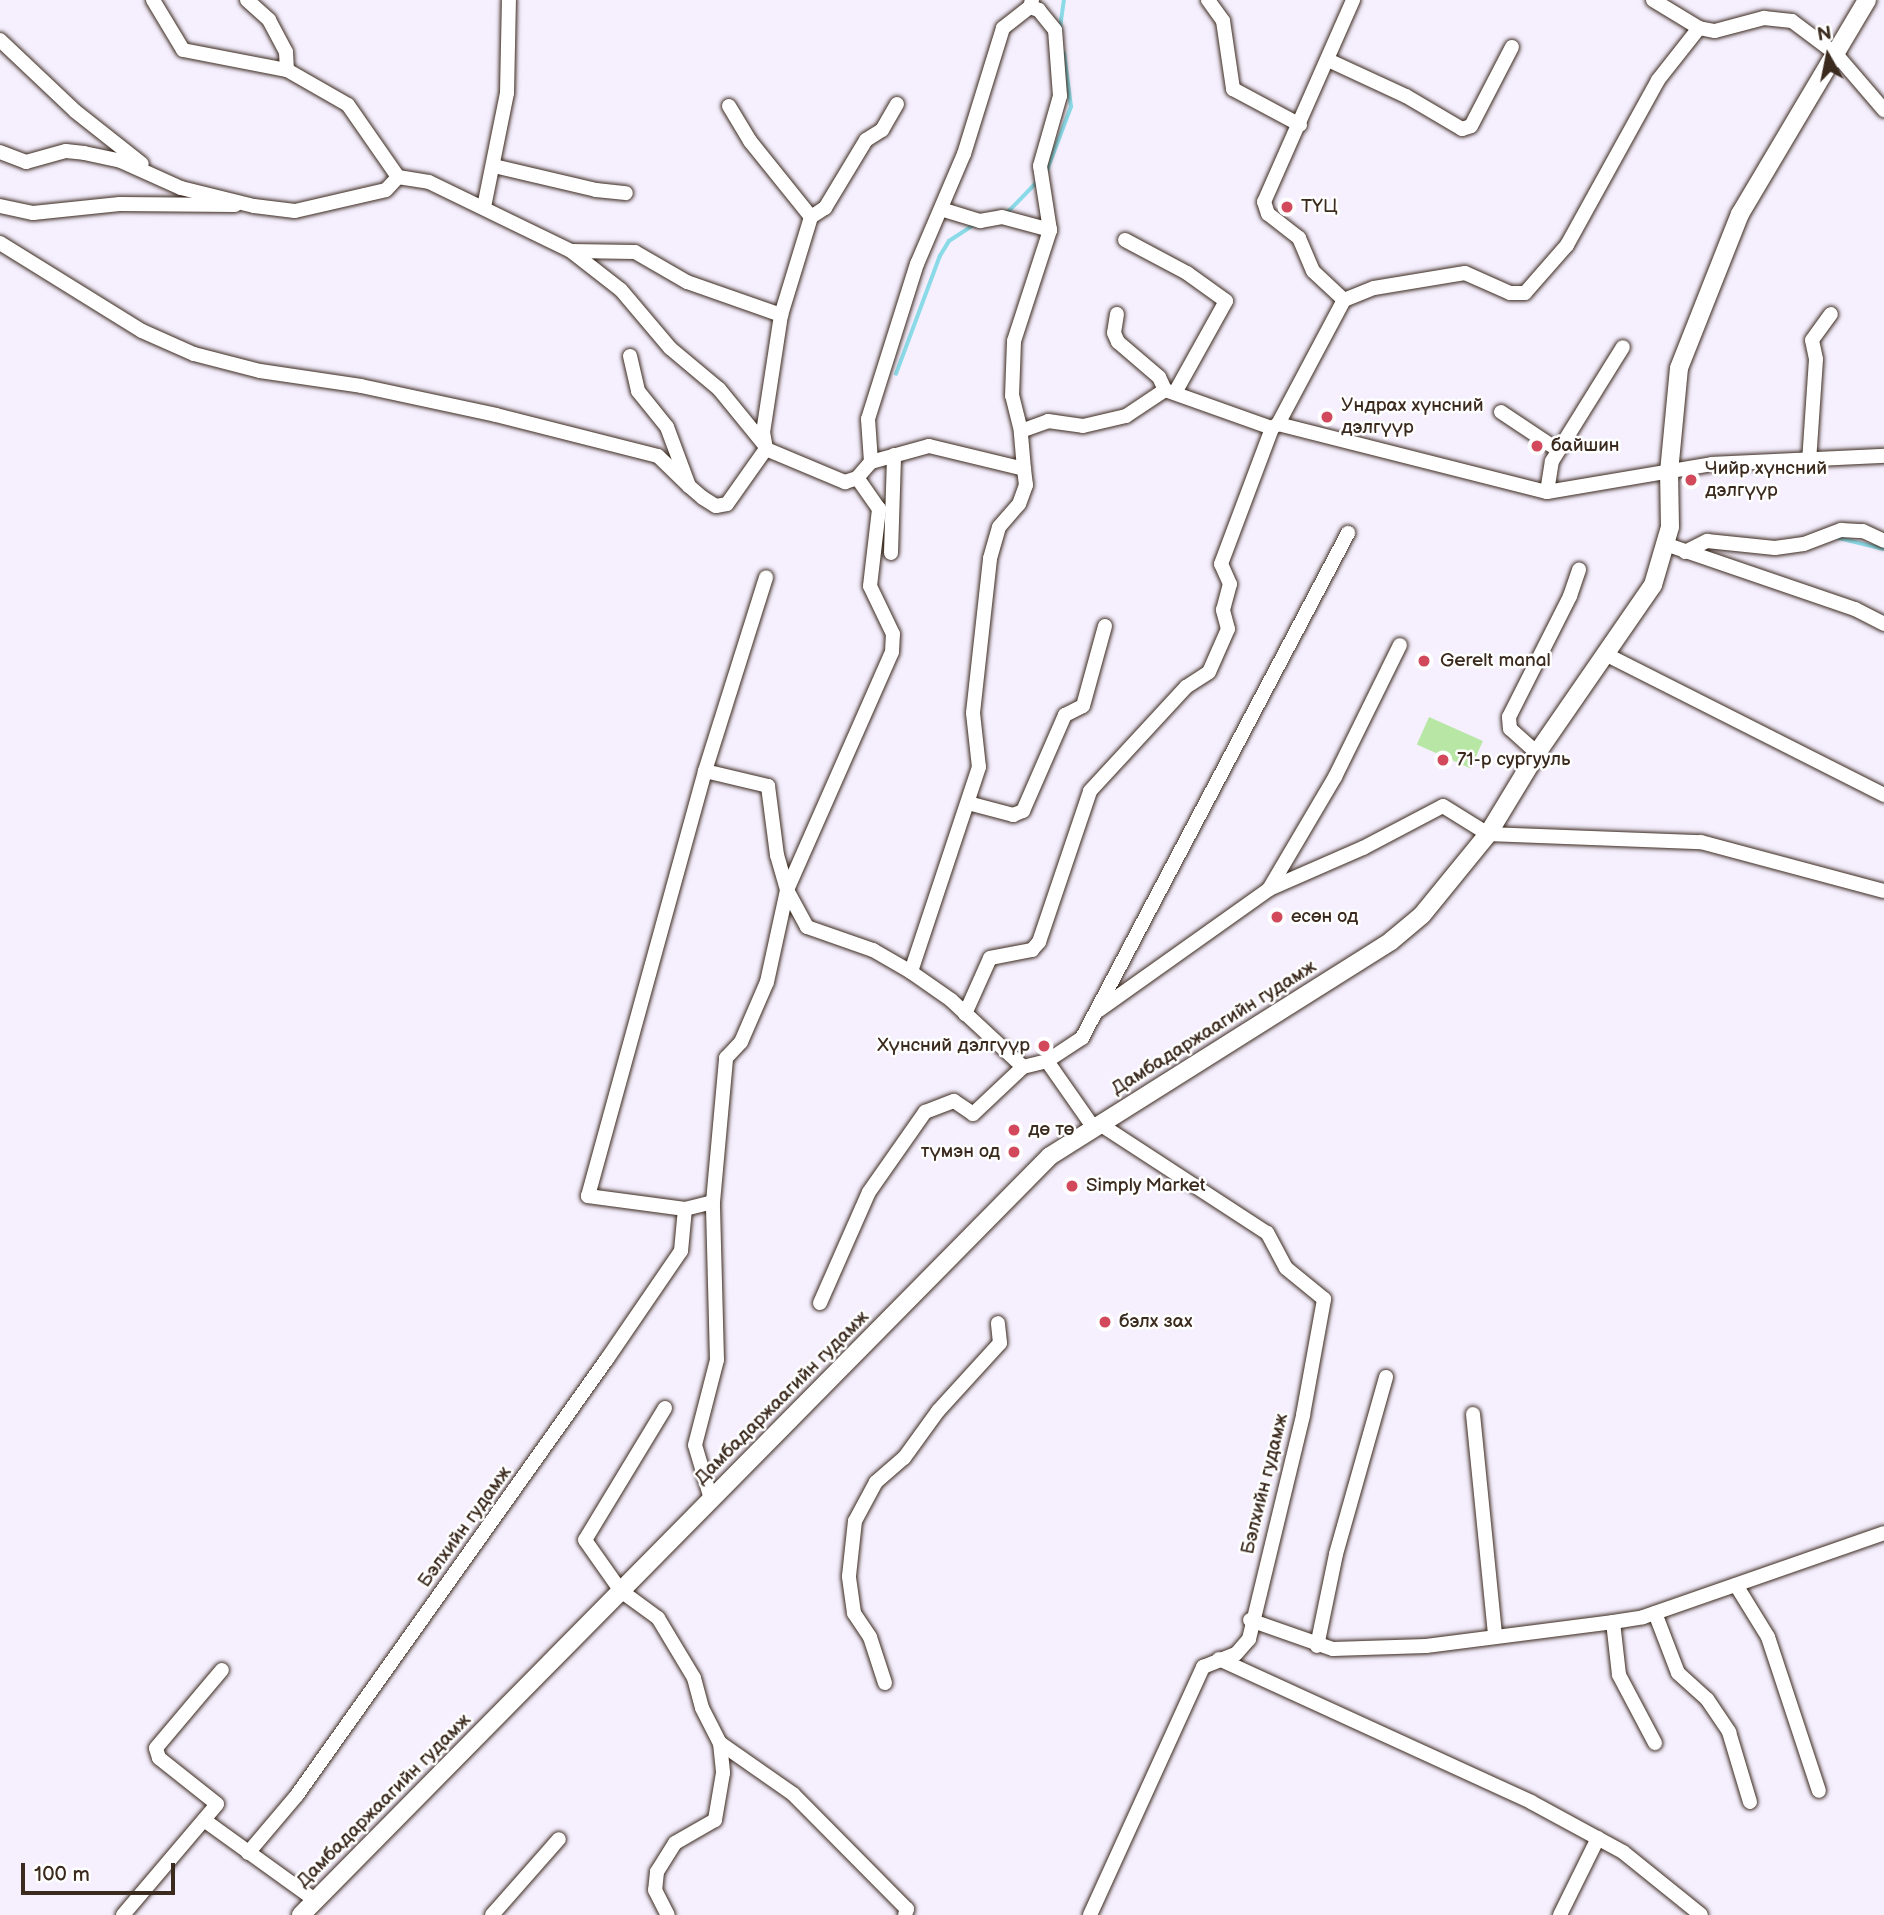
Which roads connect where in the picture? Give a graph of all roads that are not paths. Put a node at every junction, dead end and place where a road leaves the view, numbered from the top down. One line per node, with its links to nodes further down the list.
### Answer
1 (153, 0): 14 (street)
2 (247, 0): 14 (street)
3 (509, 0): 20 (street)
4 (1208, 0): 18 (street)
5 (1353, 0): 13 (street)
6 (1653, 0): 9 (street)
7 (1867, 0): 12 (main road, Дамбадаржаагийн гудамж)
8 (1031, 4): 27 (street); 29 (street)
9 (1699, 28): 12 (street); 33 (street)
10 (0, 40): 21 (street)
11 (1512, 47): 13 (street)
12 (1836, 54): 17 (street); 50 (main road, Дамбадаржаагийн гудамж)
13 (1328, 60): 18 (street)
14 (286, 70): 22 (street)
15 (897, 104): 28 (street)
16 (729, 106): 28 (street)
17 (1884, 110)
18 (1300, 125): 33 (street)
19 (0, 152): 21 (street)
20 (494, 166): 23 (street); 26 (street)
21 (157, 176): 24 (street)
22 (398, 177): 24 (street); 26 (street)
23 (626, 192)
24 (246, 204): 25 (street)
25 (0, 206)
26 (484, 207): 32 (street)
27 (944, 209): 29 (street); 48 (street)
28 (811, 217): 36 (street)
29 (1050, 230): 42 (street)
30 (1125, 240): 39 (street)
31 (0, 243): 52 (street)
32 (571, 251): 36 (street); 43 (street)
33 (1343, 300): 41 (street)
34 (1117, 314): 39 (street)
35 (1831, 314): 47 (street)
36 (781, 315): 43 (street)
37 (1623, 347): 44 (street)
38 (630, 356): 52 (street)
39 (1171, 391): 41 (street); 42 (street)
40 (1501, 412): 44 (street)
41 (1275, 426): 53 (street); 75 (street)
42 (1021, 431): 49 (street)
43 (765, 446): 51 (street); 52 (street)
44 (1558, 450): 53 (street)
45 (894, 455): 48 (street); 49 (street); 58 (street)
46 (1884, 456): 47 (street)
47 (1809, 462): 50 (street)
48 (871, 463): 51 (street)
49 (1024, 469): 68 (street)
50 (1670, 472): 53 (street); 56 (main road, Дамбадаржаагийн гудамж)
51 (857, 478): 71 (street)
52 (689, 486)
53 (1547, 492)
54 (1348, 533): 74 (street)
55 (1884, 541): 57 (street)
56 (1665, 544): 57 (street); 64 (main road, Дамбадаржаагийн гудамж)
57 (1685, 552): 61 (street)
58 (891, 553)
59 (1579, 570): 65 (street)
60 (766, 577): 66 (street)
61 (1884, 624)
62 (1105, 626): 68 (street)
63 (1400, 645): 70 (street)
64 (1605, 654): 65 (main road, Дамбадаржаагийн гудамж); 67 (street)
65 (1537, 752): 69 (main road, Дамбадаржаагийн гудамж)
66 (705, 771): 71 (street); 80 (street)
67 (1884, 794)
68 (968, 803): 73 (street)
69 (1488, 834): 70 (street); 72 (street); 78 (main road, Дамбадаржаагийн гудамж)
70 (1269, 889): 74 (street)
71 (787, 890): 73 (street); 79 (street)
72 (1884, 891)
73 (911, 972): 75 (street)
74 (1095, 1013): 76 (street)
75 (965, 1014): 77 (street)
76 (1047, 1062): 77 (street); 78 (street)
77 (1023, 1067): 81 (street)
78 (1097, 1126): 86 (main road, Дамбадаржаагийн гудамж); 91 (street, Бэлхийн гудамж)
79 (713, 1202): 80 (street); 86 (street)
80 (685, 1209): 105 (street, Бэлхийн гудамж)
81 (820, 1303)
82 (998, 1323): 97 (street)
83 (1386, 1377): 94 (street)
84 (665, 1408): 89 (street)
85 (1473, 1414): 93 (street)
86 (711, 1499): 89 (main road, Дамбадаржаагийн гудамж)
87 (1884, 1533): 88 (street)
88 (1736, 1585): 90 (street); 100 (street)
89 (621, 1591): 98 (street); 106 (main road, Дамбадаржаагийн гудамж)
90 (1654, 1613): 92 (street); 101 (street)
91 (1250, 1620): 94 (street); 95 (street, Бэлхийн гудамж)
92 (1613, 1622): 93 (street); 99 (street)
93 (1496, 1635): 94 (street)
94 (1317, 1646)
95 (1219, 1659): 103 (street); 112 (street, Бэлхийн гудамж)
96 (222, 1670): 102 (street)
97 (885, 1683)
98 (720, 1743): 107 (street); 111 (street)
99 (1655, 1743)
100 (1819, 1791)
101 (1750, 1802)
102 (204, 1820): 105 (street); 108 (street)
103 (1598, 1838): 113 (street); 114 (street)
104 (559, 1839): 110 (street)
105 (248, 1853): 106 (street)
106 (315, 1900): 109 (main road, Дамбадаржаагийн гудамж)
107 (907, 1913)
108 (123, 1915)
109 (301, 1915)
110 (492, 1915)
111 (668, 1915)
112 (1090, 1915)
113 (1560, 1915)
114 (1701, 1915)

